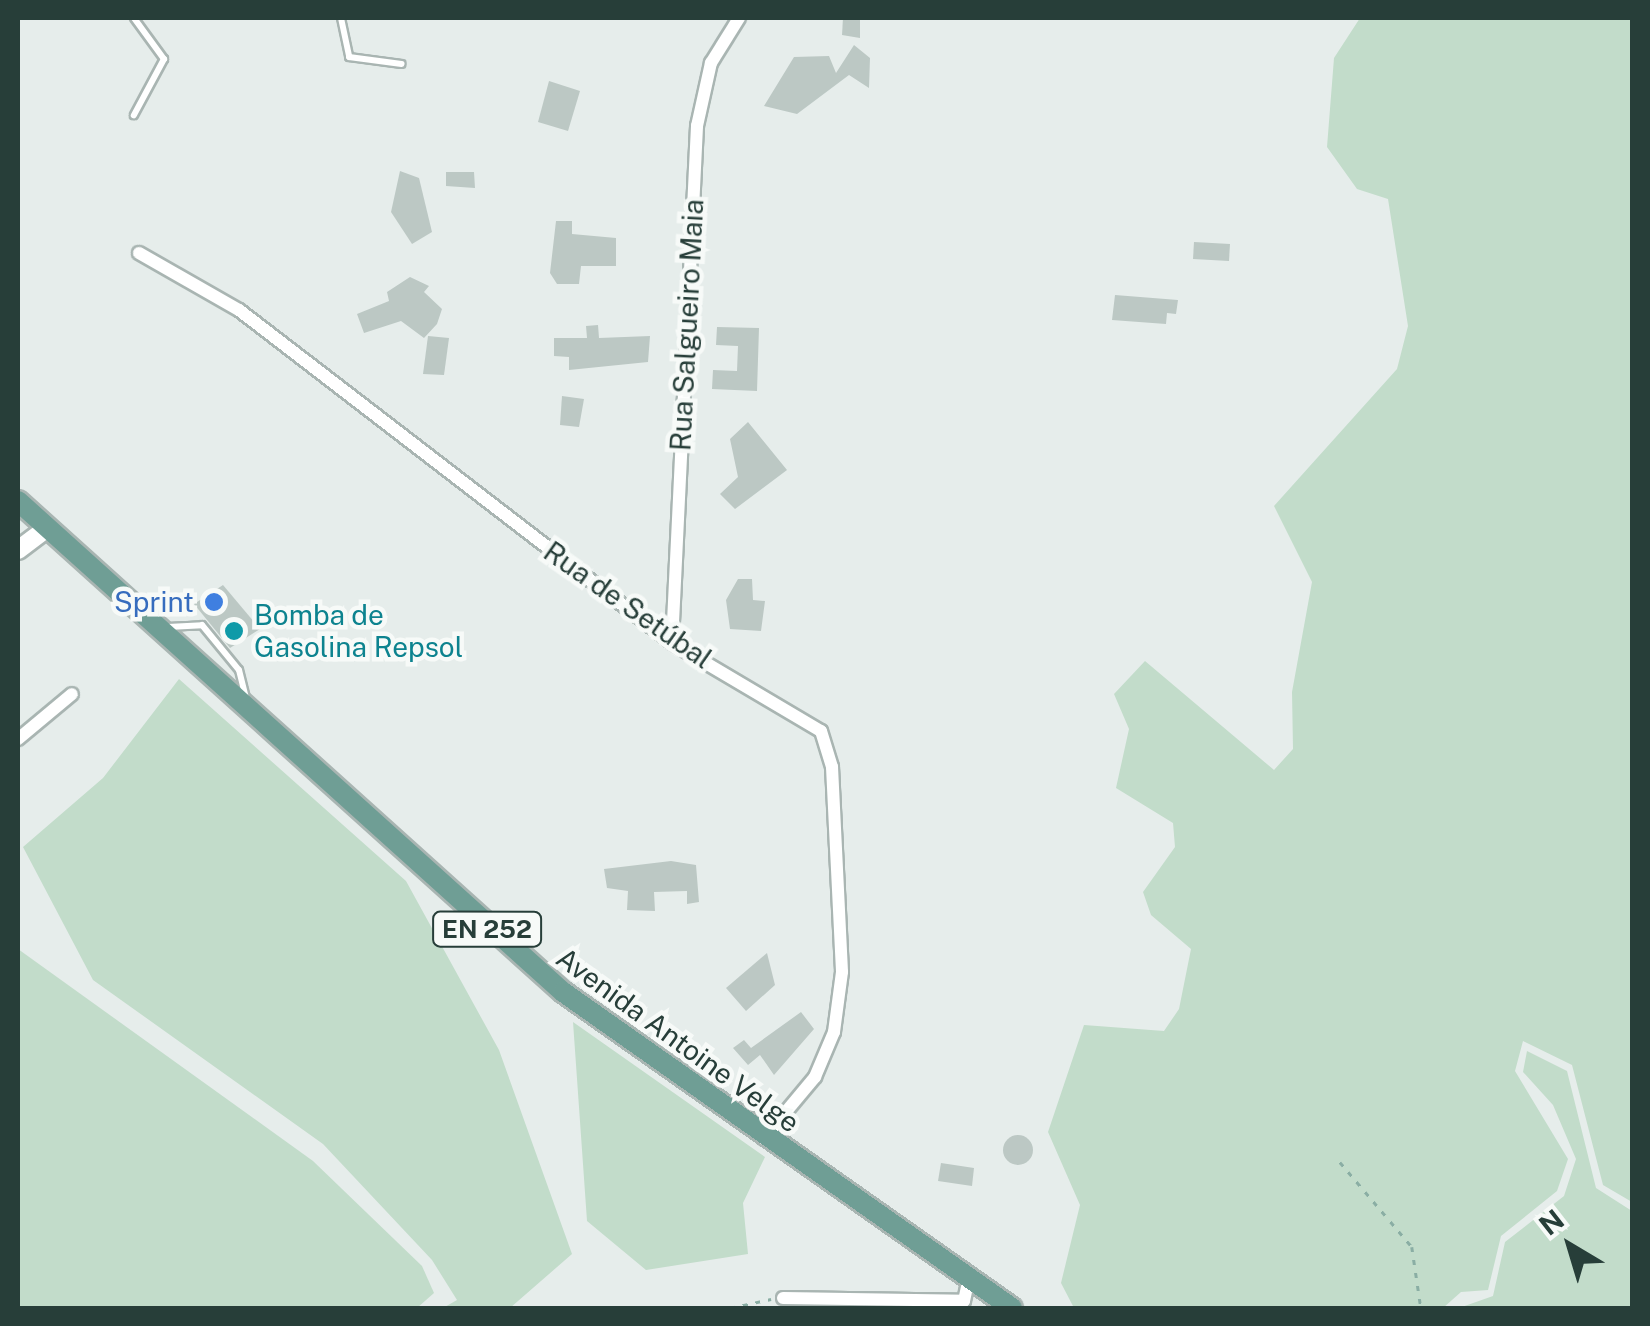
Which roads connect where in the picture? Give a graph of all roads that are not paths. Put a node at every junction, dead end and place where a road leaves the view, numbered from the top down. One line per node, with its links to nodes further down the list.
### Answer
1 (134, 18): 5 (lane)
2 (342, 18): 4 (lane)
3 (739, 18): 11 (street, Rua Salgueiro Maia)
4 (402, 64)
5 (134, 114)
6 (139, 253): 11 (street, Rua de Setúbal)
7 (20, 509): 8 (main road, Avenida Antoine Velge / EN 252)
8 (48, 528): 9 (street); 10 (main road, Avenida Antoine Velge / EN 252)
9 (18, 550)
10 (158, 628): 13 (main road, Avenida Antoine Velge / EN 252); 13 (lane)
11 (672, 642): 15 (street, Rua de Setúbal)
12 (72, 694): 14 (street)
13 (248, 710): 15 (main road, Avenida Antoine Velge / EN 252)
14 (18, 739)
15 (764, 1138): 16 (main road, Avenida Antoine Velge / EN 252)
16 (969, 1278): 17 (street); 18 (main road, EN 252)
17 (783, 1298)
18 (1012, 1308)

